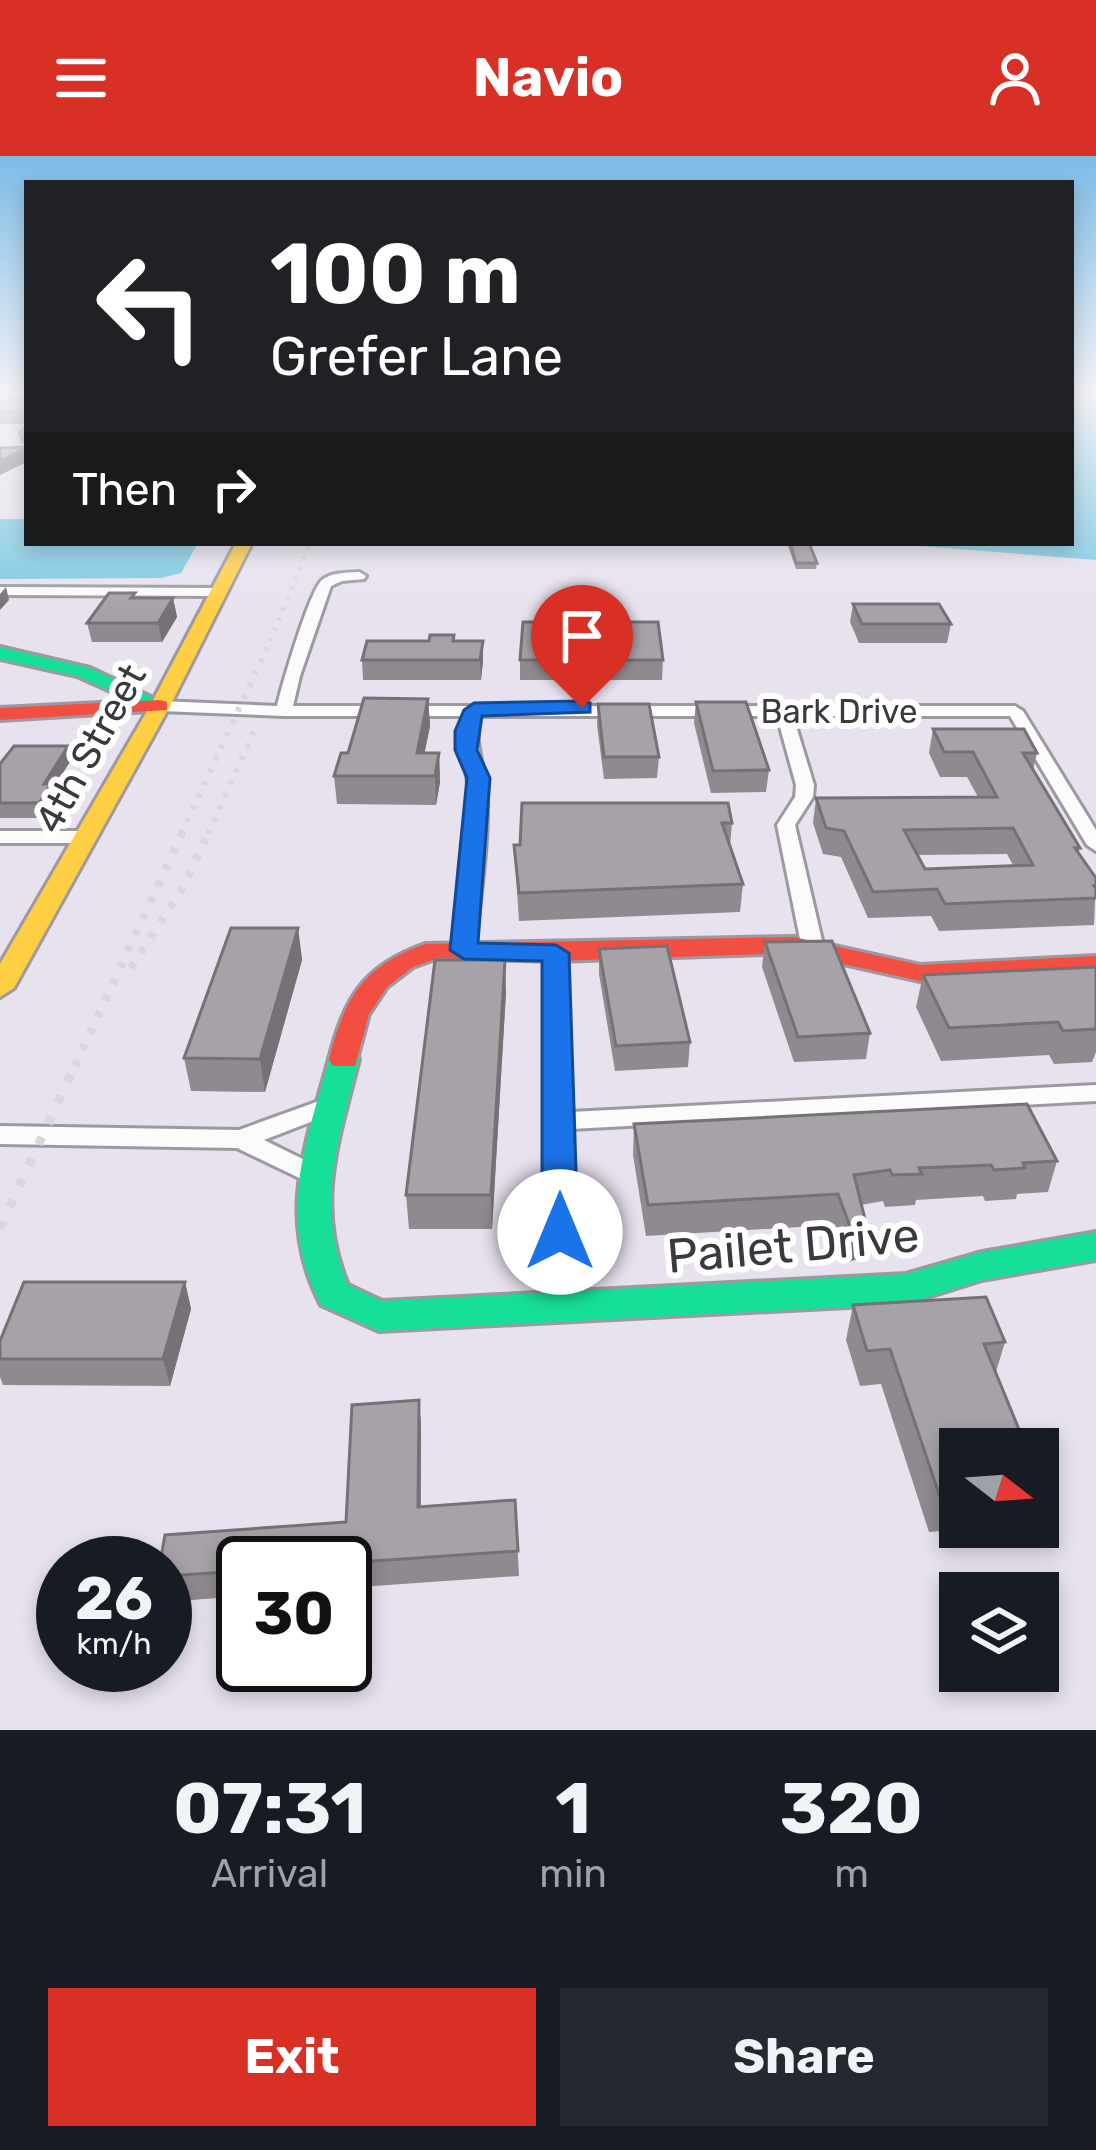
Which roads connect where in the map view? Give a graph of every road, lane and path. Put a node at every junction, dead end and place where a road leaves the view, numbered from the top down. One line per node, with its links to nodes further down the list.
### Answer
1 (243, 546): 4 (main road, 4th Street)
2 (359, 576): 8 (street)
3 (0, 591): 4 (street)
4 (220, 592): 6 (main road, 4th Street)
5 (0, 653): 6 (main road)
6 (160, 706): 8 (street, Bark Drive); 10 (main road); 12 (main road, 4th Street)
7 (474, 710): 8 (street, Bark Drive); 9 (street, Bark Drive); 15 (street)
8 (284, 711)
9 (784, 711): 13 (street, Bark Drive); 14 (street)
10 (0, 714)
11 (0, 837): 12 (street)
12 (86, 837): 18 (main road, 4th Street)
13 (1096, 845)
14 (813, 949): 16 (main road, Pailet Drive); 17 (main road, Pailet Drive)
15 (464, 950): 16 (main road, Pailet Drive); 20 (main road, Pailet Drive)
16 (556, 953): 21 (street)
17 (1096, 964)
18 (0, 988)
19 (1096, 1093): 21 (street)
20 (331, 1105): 23 (street); 24 (main road, Pailet Drive)
21 (560, 1121): 25 (street)
22 (0, 1135): 23 (street)
23 (241, 1138): 24 (street)
24 (314, 1176): 26 (main road, Pailet Drive)
25 (560, 1232)
26 (1096, 1246)

